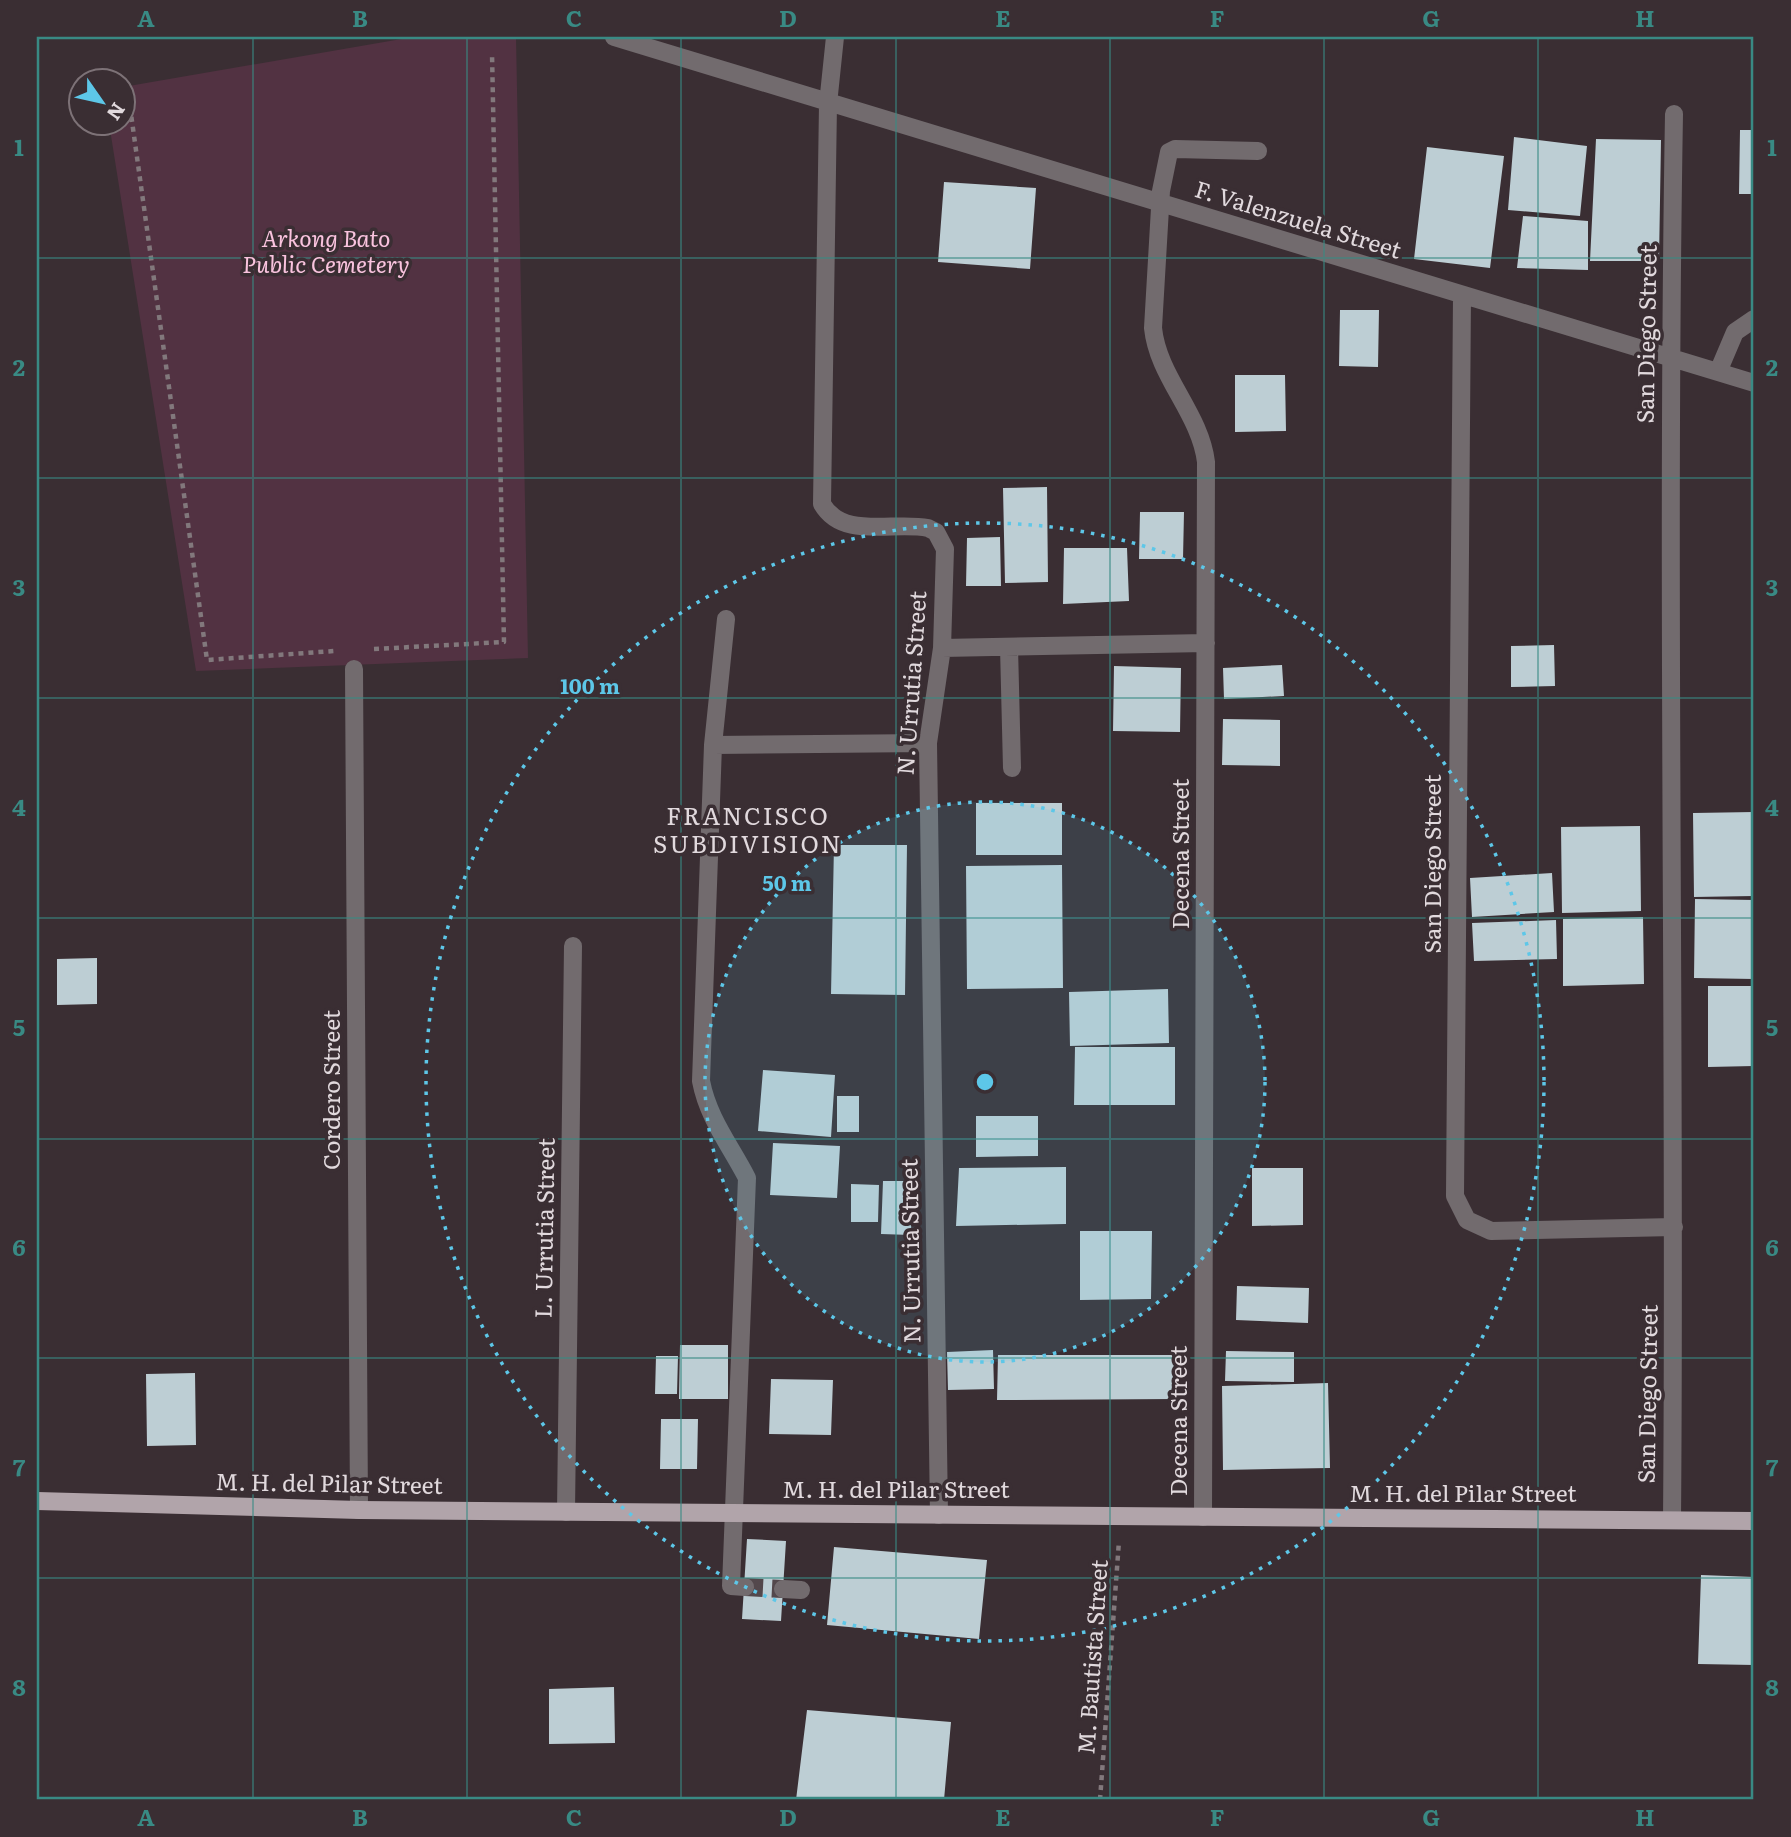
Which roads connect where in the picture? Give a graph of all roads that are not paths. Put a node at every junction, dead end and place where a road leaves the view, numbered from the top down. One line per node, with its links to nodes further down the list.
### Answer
1 (614, 37): 3 (street, F. Valenzuela Street)
2 (835, 37): 3 (street, N. Urrutia Street)
3 (828, 104): 6 (street, F. Valenzuela Street); 15 (street, N. Urrutia Street)
4 (1674, 114): 9 (street, San Diego Street)
5 (1258, 151): 6 (street, Decena Street)
6 (1161, 204): 7 (street, F. Valenzuela Street); 13 (street, Decena Street)
7 (1462, 295): 9 (street, F. Valenzuela Street); 21 (street, San Diego Street)
8 (1754, 319): 10 (street)
9 (1670, 358): 10 (street, F. Valenzuela Street); 21 (street, San Diego Street)
10 (1718, 372): 11 (street, F. Valenzuela Street)
11 (1754, 383)
12 (726, 619): 18 (street)
13 (1206, 643): 14 (street); 27 (street, Decena Street)
14 (1009, 647): 15 (street); 19 (street)
15 (942, 648): 17 (street, N. Urrutia Street)
16 (354, 669): 23 (street, Cordero Street)
17 (928, 743): 18 (street); 26 (street, N. Urrutia Street)
18 (713, 745): 25 (street)
19 (1012, 768)
20 (573, 946): 24 (street, L. Urrutia Street)
21 (1674, 1227): 28 (street, San Diego Street)
22 (37, 1501): 23 (main road, M. H. del Pilar Street)
23 (359, 1510): 24 (main road, M. H. del Pilar Street)
24 (566, 1512): 25 (main road, M. H. del Pilar Street)
25 (733, 1513): 26 (main road, M. H. del Pilar Street); 30 (street)
26 (939, 1515): 27 (main road, M. H. del Pilar Street)
27 (1203, 1517): 28 (main road, M. H. del Pilar Street)
28 (1672, 1520): 29 (main road, M. H. del Pilar Street)
29 (1754, 1521)
30 (745, 1587)

